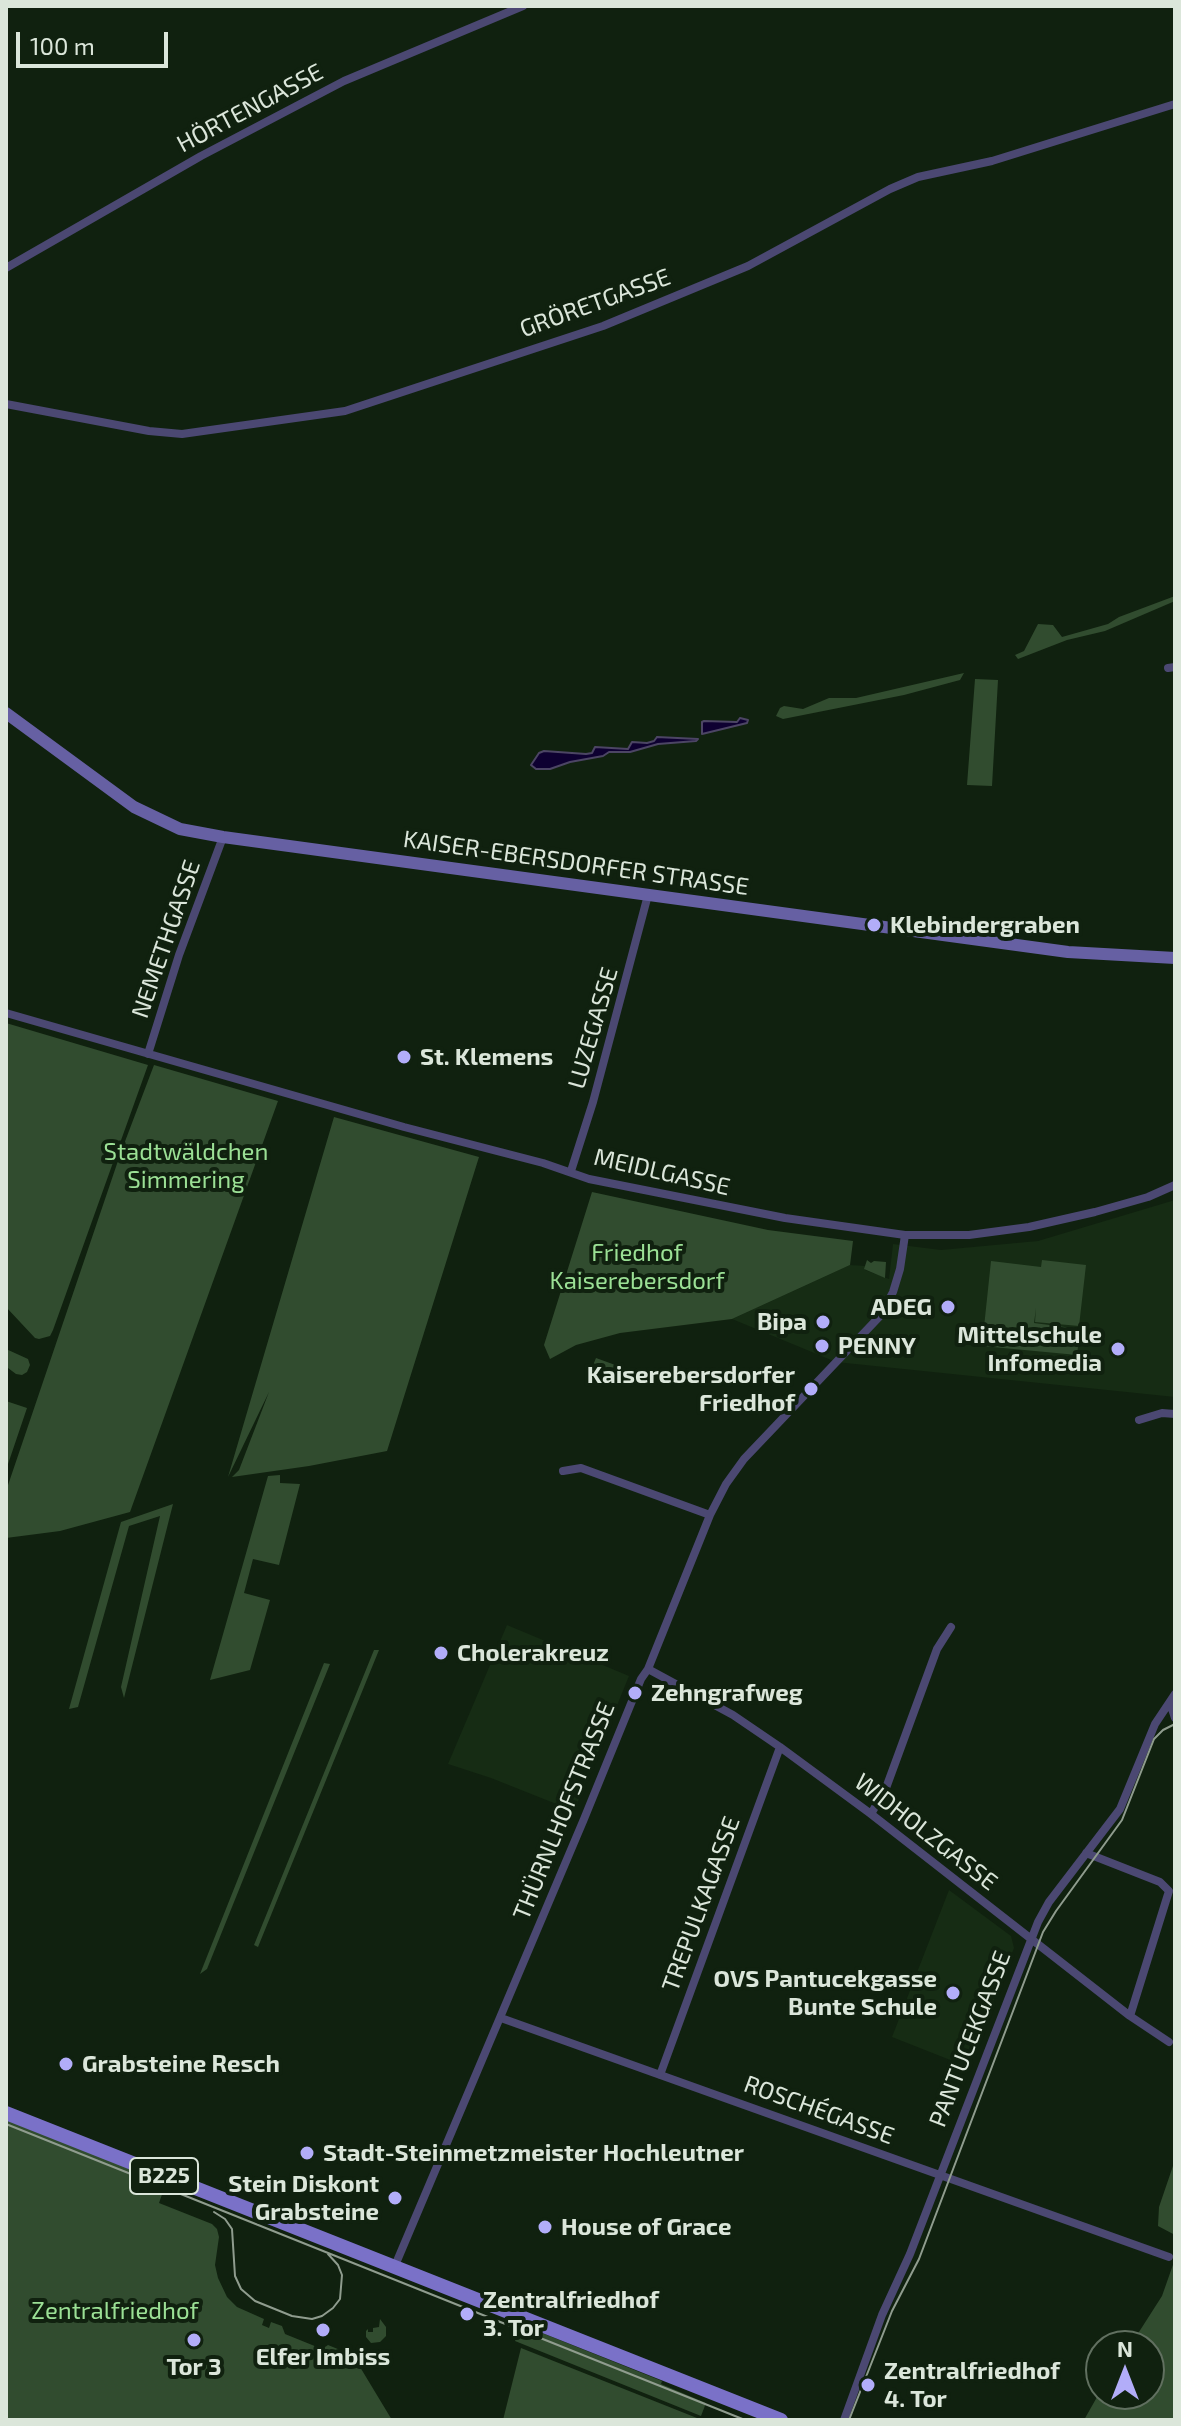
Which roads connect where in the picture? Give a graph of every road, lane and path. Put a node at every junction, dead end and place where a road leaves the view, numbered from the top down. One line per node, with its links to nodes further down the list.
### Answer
1 (523, 6): 3 (street, HÖRTENGASSE)
2 (1175, 104): 4 (street, GRÖRETGASSE)
3 (6, 268)
4 (6, 404)
5 (6, 713): 6 (main road, KAISER-EBERSDORFER STRASSE)
6 (223, 837): 7 (main road, KAISER-EBERSDORFER STRASSE); 10 (street, NEMETHGASSE)
7 (648, 895): 8 (main road, KAISER-EBERSDORFER STRASSE); 11 (street, LUZEGASSE)
8 (1175, 958)
9 (6, 1013): 10 (street, MEIDLGASSE)
10 (148, 1054): 11 (street, MEIDLGASSE)
11 (571, 1171): 13 (street, MEIDLGASSE)
12 (1175, 1185): 13 (street, MEIDLGASSE)
13 (905, 1235): 17 (street, THÜRNLHOFSTRASSE)
14 (1175, 1414): 15 (street)
15 (1139, 1420)
16 (563, 1471): 17 (street)
17 (710, 1515): 19 (street, THÜRNLHOFSTRASSE)
18 (951, 1627): 24 (street)
19 (648, 1669): 23 (street, WIDHOLZGASSE); 28 (street, THÜRNLHOFSTRASSE)
20 (1175, 1694): 21 (street, PANTUCEKGASSE)
21 (1170, 1703): 22 (street); 25 (street, PANTUCEKGASSE)
22 (1175, 1718)
23 (780, 1747): 24 (street, WIDHOLZGASSE); 30 (street, TREPULKAGASSE)
24 (871, 1814): 26 (street, WIDHOLZGASSE)
25 (1086, 1853): 26 (street, PANTUCEKGASSE); 27 (street)
26 (1031, 1938): 27 (street, WIDHOLZGASSE); 32 (street, PANTUCEKGASSE)
27 (1130, 2016): 29 (street, WIDHOLZGASSE)
28 (501, 2018): 30 (street, ROSCHÉGASSE); 34 (street, THÜRNLHOFSTRASSE)
29 (1169, 2042)
30 (660, 2075): 32 (street, ROSCHÉGASSE)
31 (6, 2113): 34 (main road, B225)
32 (939, 2175): 33 (street, ROSCHÉGASSE); 36 (street, PANTUCEKGASSE)
33 (1169, 2257)
34 (394, 2268): 35 (main road, B225)
35 (781, 2420)
36 (844, 2420)

